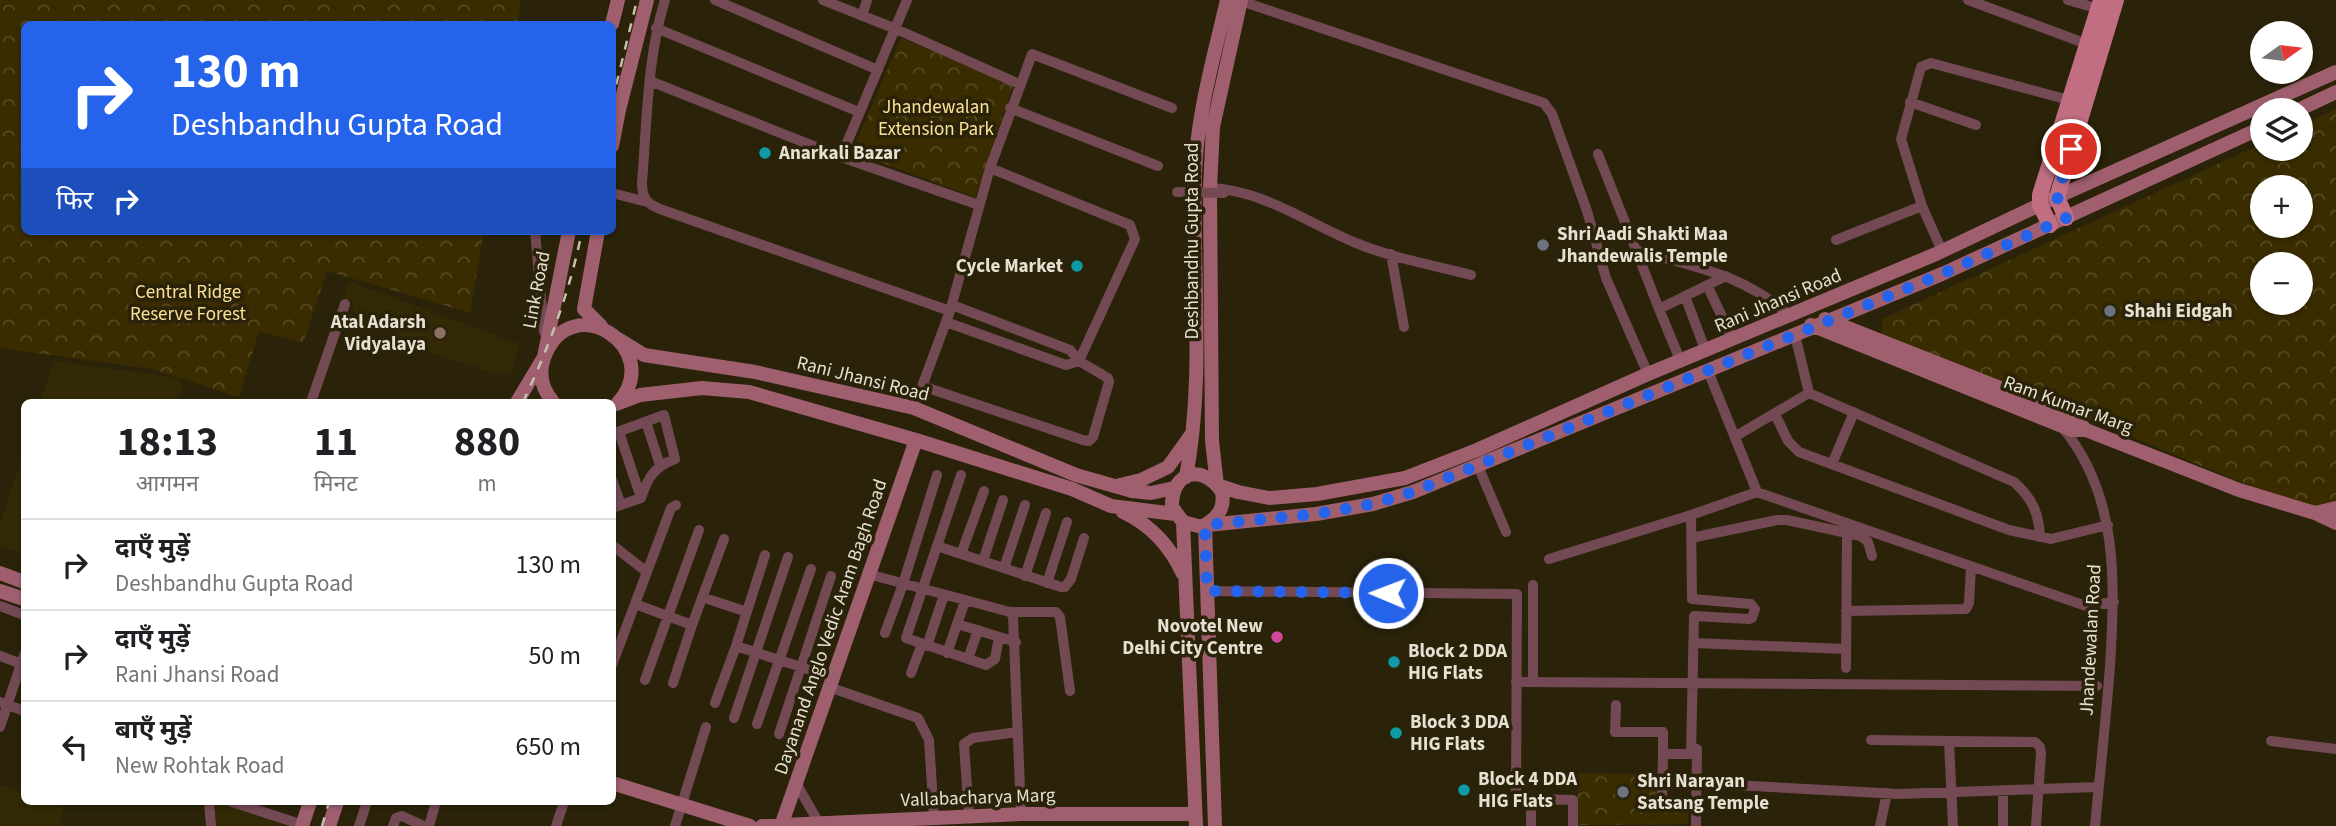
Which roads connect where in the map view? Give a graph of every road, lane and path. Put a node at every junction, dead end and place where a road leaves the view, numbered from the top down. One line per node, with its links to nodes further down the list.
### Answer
1 (618, 0): 14 (main road)
2 (647, 0): 29 (main road)
3 (665, 0): 15 (street)
4 (715, 0): 18 (street)
5 (867, 0): 13 (street)
6 (906, 0): 16 (street)
7 (1232, 0): 36 (main road, Deshbandhu Gupta Road); 45 (main road, Deshbandhu Gupta Road); 76 (street)
8 (1968, 0): 17 (street)
9 (2068, 0): 12 (street)
10 (2116, 0): 40 (main road)
11 (829, 1): 13 (street)
12 (2100, 4): 17 (main road)
13 (862, 16): 16 (street)
14 (612, 21)
15 (656, 28): 20 (street); 28 (street)
16 (896, 29): 18 (street); 21 (street)
17 (2087, 44): 23 (main road)
18 (878, 70): 28 (street)
19 (2336, 72): 40 (main road, Rani Jhansi Road)
20 (650, 81): 33 (street); 41 (street)
21 (1019, 83): 26 (street); 27 (street)
22 (2336, 92): 25 (main road)
23 (2069, 100): 24 (street); 43 (main road)
24 (1910, 102): 30 (street); 44 (street)
25 (2313, 103)
26 (1010, 108): 34 (street); 35 (street)
27 (1172, 108)
28 (859, 112): 33 (street)
29 (616, 125)
30 (1976, 125)
31 (2250, 133): 46 (main road, Rani Jhansi Road)
32 (1598, 154): 52 (street)
33 (841, 158): 42 (street)
34 (1158, 166)
35 (990, 168): 42 (street); 73 (street)
36 (1210, 188): 45 (main road, Deshbandhu Gupta Road); 54 (street)
37 (1177, 191): 38 (street, bridge)
38 (1224, 193)
39 (616, 194): 41 (street)
40 (2057, 197): 43 (main road, Rani Jhansi Road); 46 (main road)
41 (647, 202): 60 (street)
42 (979, 205): 60 (street)
43 (2040, 205): 47 (main road); 53 (main road, Rani Jhansi Road)
44 (1922, 206): 51 (street); 53 (street)
45 (1202, 209): 88 (main road, Deshbandhu Gupta Road); 99 (main road, Deshbandhu Gupta Road)
46 (2066, 218): 47 (main road, Rani Jhansi Road)
47 (2050, 225): 65 (main road, Rani Jhansi Road)
48 (536, 235): 72 (street)
49 (568, 235): 72 (main road, Link Road)
50 (597, 235): 67 (main road)
51 (1836, 240)
52 (1636, 250): 56 (street); 61 (street)
53 (1942, 251): 62 (main road, Rani Jhansi Road)
54 (1391, 254): 55 (street); 66 (street)
55 (1471, 275)
56 (1726, 276): 57 (street); 63 (street)
57 (1707, 285): 58 (street); 70 (street)
58 (1685, 296): 61 (street); 71 (street)
59 (345, 304): 79 (street)
60 (951, 308): 64 (street); 73 (street)
61 (1659, 309): 74 (street)
62 (1805, 310): 63 (main road, Rani Jhansi Road); 65 (main road)
63 (1790, 316): 65 (main road, Ram Kumar Marg); 70 (main road, Rani Jhansi Road)
64 (946, 322): 73 (street); 77 (street)
65 (1822, 323): 68 (main road, Rani Jhansi Road); 87 (main road, Ram Kumar Marg); 89 (main road)
66 (1404, 327)
67 (604, 329): 69 (main road, Rani Jhansi Road); 72 (main road)
68 (1795, 335): 75 (main road, Rani Jhansi Road); 78 (street)
69 (618, 339): 82 (main road); 83 (main road, Rani Jhansi Road)
70 (1733, 340): 71 (main road, Rani Jhansi Road)
71 (1706, 352): 74 (main road, Rani Jhansi Road)
72 (544, 357): 80 (main road); 81 (main road)
73 (1079, 361): 77 (street)
74 (1681, 362): 76 (main road, Rani Jhansi Road)
75 (1708, 371): 91 (street); 95 (main road, Rani Jhansi Road)
76 (1648, 374): 99 (main road, Rani Jhansi Road)
77 (922, 386): 83 (street)
78 (1809, 393): 84 (street); 85 (street)
79 (311, 399)
80 (518, 399)
81 (551, 399)
82 (616, 405): 92 (main road)
83 (914, 408): 100 (main road, Rani Jhansi Road)
84 (1854, 412): 93 (street); 122 (street)
85 (1775, 414): 91 (street); 93 (street)
86 (646, 422): 90 (street); 94 (street); 94 (street)
87 (2061, 426): 89 (main road, Ram Kumar Marg); 118 (street, Jhandewalan Road)
88 (1195, 429): 98 (main road, Deshbandhu Gupta Road); 100 (main road)
89 (2086, 430): 112 (main road, Ram Kumar Marg)
90 (616, 433): 104 (street)
91 (1736, 436): 103 (street)
92 (916, 440): 108 (main road); 139 (main road, Dayanand Anglo Vedic Aram Bagh Road)
93 (1832, 464): 122 (street)
94 (660, 465): 104 (street)
95 (1478, 466): 117 (main road, Rani Jhansi Road); 120 (street)
96 (937, 475): 145 (street)
97 (961, 475): 126 (street)
98 (1186, 477): 99 (main road); 101 (main road)
99 (1217, 485): 117 (main road)
100 (1115, 486): 101 (main road, Rani Jhansi Road)
101 (1174, 488): 114 (main road)
102 (984, 491): 128 (street)
103 (1757, 492): 113 (street); 134 (street)
104 (641, 498): 109 (street)
105 (1003, 500): 133 (street)
106 (676, 505): 137 (street)
107 (1025, 505): 135 (street)
108 (1111, 506): 114 (main road); 143 (main road)
109 (617, 507)
110 (2336, 508): 112 (main road)
111 (1046, 513): 141 (street)
112 (2315, 513): 116 (main road, Ram Kumar Marg)
113 (1690, 515): 124 (street); 132 (street)
114 (1179, 518): 117 (main road); 143 (main road)
115 (1067, 522): 144 (street)
116 (2336, 523)
117 (1205, 525): 149 (main road)
118 (2108, 526): 122 (street); 154 (street, Jhandewalan Road)
119 (699, 530): 161 (street)
120 (1506, 532)
121 (1847, 532): 124 (street); 130 (street); 157 (street)
122 (2040, 537)
123 (1084, 538): 144 (street)
124 (1691, 538): 168 (street)
125 (724, 539): 151 (street)
126 (937, 546): 128 (street); 147 (street)
127 (616, 548): 137 (street)
128 (961, 554): 133 (street)
129 (765, 555): 158 (street)
130 (1872, 556)
131 (789, 557): 172 (street)
132 (1549, 559)
133 (983, 561): 135 (street)
134 (1971, 566): 154 (street); 157 (street)
135 (1004, 568): 141 (street)
136 (811, 569): 178 (street)
137 (647, 572): 155 (street)
138 (0, 573): 142 (main road)
139 (868, 574): 145 (street); 184 (main road, Dayanand Anglo Vedic Aram Bagh Road)
140 (831, 576): 180 (street)
141 (1026, 576): 144 (street)
142 (21, 581)
143 (1186, 581): 228 (main road)
144 (1048, 583)
145 (903, 584): 147 (street); 165 (street)
146 (1533, 585): 186 (street)
147 (923, 590): 150 (street); 169 (street)
148 (0, 591): 152 (main road)
149 (1207, 591): 185 (street); 242 (main road)
150 (944, 595): 153 (street); 169 (street)
151 (702, 597): 158 (street); 163 (street)
152 (21, 598)
153 (965, 601): 159 (street); 162 (street)
154 (2114, 602): 210 (street, Jhandewalan Road)
155 (635, 604): 161 (street); 174 (street)
156 (0, 606): 160 (street)
157 (1846, 611): 171 (street)
158 (747, 612): 170 (street)
159 (1010, 612): 167 (street); 190 (street)
160 (21, 614)
161 (668, 617): 163 (street); 183 (street)
162 (957, 624): 164 (street); 173 (street)
163 (692, 625): 187 (street)
164 (978, 630): 166 (street); 176 (street)
165 (885, 633)
166 (999, 637): 167 (street); 176 (street)
167 (1016, 642): 200 (street)
168 (1694, 643): 171 (street); 188 (street)
169 (925, 645): 173 (street); 182 (street)
170 (736, 646): 172 (street); 191 (street)
171 (1846, 649): 181 (street)
172 (757, 653): 178 (street); 195 (street)
173 (947, 653): 176 (street)
174 (616, 654)
175 (0, 656): 177 (street)
176 (968, 659)
177 (21, 660)
178 (779, 660): 180 (street); 197 (street)
179 (21, 667): 192 (street)
180 (800, 667): 184 (street); 201 (street)
181 (1846, 668)
182 (911, 673)
183 (645, 680)
184 (830, 682): 207 (main road, Dayanand Anglo Vedic Aram Bagh Road); 226 (street)
185 (1516, 682): 186 (street); 215 (street)
186 (1533, 682): 188 (street)
187 (673, 683)
188 (1692, 683): 189 (street); 206 (street)
189 (2097, 686)
190 (1070, 691)
191 (715, 703)
192 (4, 704): 194 (street); 198 (street)
193 (1616, 705): 206 (street)
194 (21, 709)
195 (734, 718)
196 (1698, 720): 208 (street)
197 (757, 723)
198 (0, 727)
199 (706, 727): 224 (street)
200 (1018, 732): 225 (street); 227 (street)
201 (779, 734)
202 (1871, 740): 203 (street)
203 (1949, 741): 211 (street); 213 (street)
204 (2271, 741): 205 (street)
205 (2336, 749)
206 (1663, 754): 216 (street)
207 (796, 783): 229 (street); 241 (main road, Dayanand Anglo Vedic Aram Bagh Road)
208 (1695, 783): 214 (street); 245 (street)
209 (616, 784): 224 (main road)
210 (2098, 787): 211 (street); 250 (street, Jhandewalan Road)
211 (2040, 789): 212 (street); 249 (street)
212 (2003, 790): 213 (street); 248 (street)
213 (1952, 792): 214 (street); 247 (street)
214 (1887, 793): 246 (street)
215 (1531, 799): 243 (street); 244 (street)
216 (1687, 803)
217 (209, 805): 232 (street)
218 (241, 805): 231 (street)
219 (309, 805): 231 (main road)
220 (336, 805): 233 (main road)
221 (366, 805): 234 (street)
222 (435, 805): 236 (street)
223 (563, 805): 237 (street)
224 (682, 805): 238 (street); 239 (main road)
225 (1021, 814): 227 (main road, Vallabacharya Marg); 228 (main road, Vallabacharya Marg)
226 (934, 818): 227 (main road, Vallabacharya Marg); 230 (main road, Vallabacharya Marg)
227 (962, 820)
228 (1195, 820)
229 (819, 823): 230 (main road, Vallabacharya Marg); 241 (main road, Vallabacharya Marg)
230 (894, 823)
231 (302, 825)
232 (211, 826)
233 (329, 826)
234 (359, 826)
235 (393, 826): 236 (street)
236 (427, 826)
237 (556, 826)
238 (675, 826)
239 (750, 826)
240 (762, 826): 241 (main road, Vallabacharya Marg)
241 (781, 826)
242 (1215, 826)
243 (1531, 826)
244 (1573, 826)
245 (1696, 826)
246 (1880, 826)
247 (1953, 826)
248 (2003, 826)
249 (2036, 826)
250 (2095, 826)

